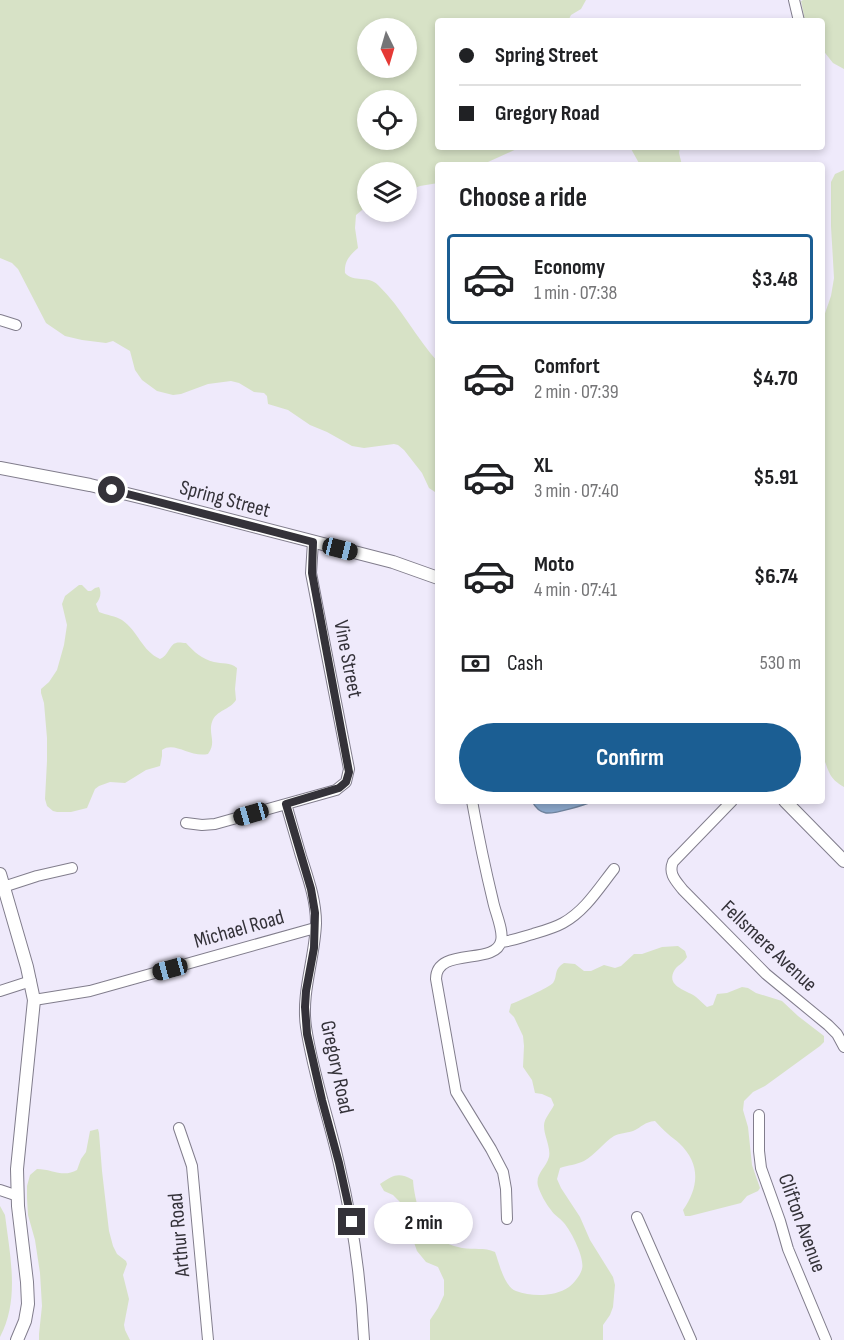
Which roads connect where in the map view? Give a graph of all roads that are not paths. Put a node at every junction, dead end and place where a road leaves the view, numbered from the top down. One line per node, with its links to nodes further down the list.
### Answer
1 (794, 0): 2 (street)
2 (798, 18)
3 (0, 320): 4 (street)
4 (16, 325)
5 (0, 468): 6 (street, Spring Street)
6 (313, 542): 7 (street, Spring Street); 8 (street, Vine Street)
7 (435, 577)
8 (286, 804): 12 (street); 18 (street, Gregory Road)
9 (473, 804): 19 (street)
10 (729, 804): 23 (street, Fellsmere Avenue)
11 (788, 804): 13 (street)
12 (186, 823)
13 (844, 861)
14 (72, 868): 17 (street)
15 (614, 869): 19 (street)
16 (0, 874): 17 (street)
17 (2, 888): 20 (street)
18 (315, 928): 22 (street, Michael Road); 32 (street, Gregory Road)
19 (501, 942): 29 (street)
20 (31, 981): 21 (street); 22 (street)
21 (0, 991)
22 (34, 1000): 27 (street)
23 (844, 1047)
24 (759, 1115): 34 (street, Clifton Avenue)
25 (179, 1128): 31 (street, Arthur Road)
26 (0, 1190): 27 (street)
27 (18, 1196): 30 (street)
28 (637, 1217): 33 (street)
29 (507, 1219)
30 (17, 1340)
31 (208, 1340)
32 (364, 1340)
33 (691, 1340)
34 (826, 1340)

